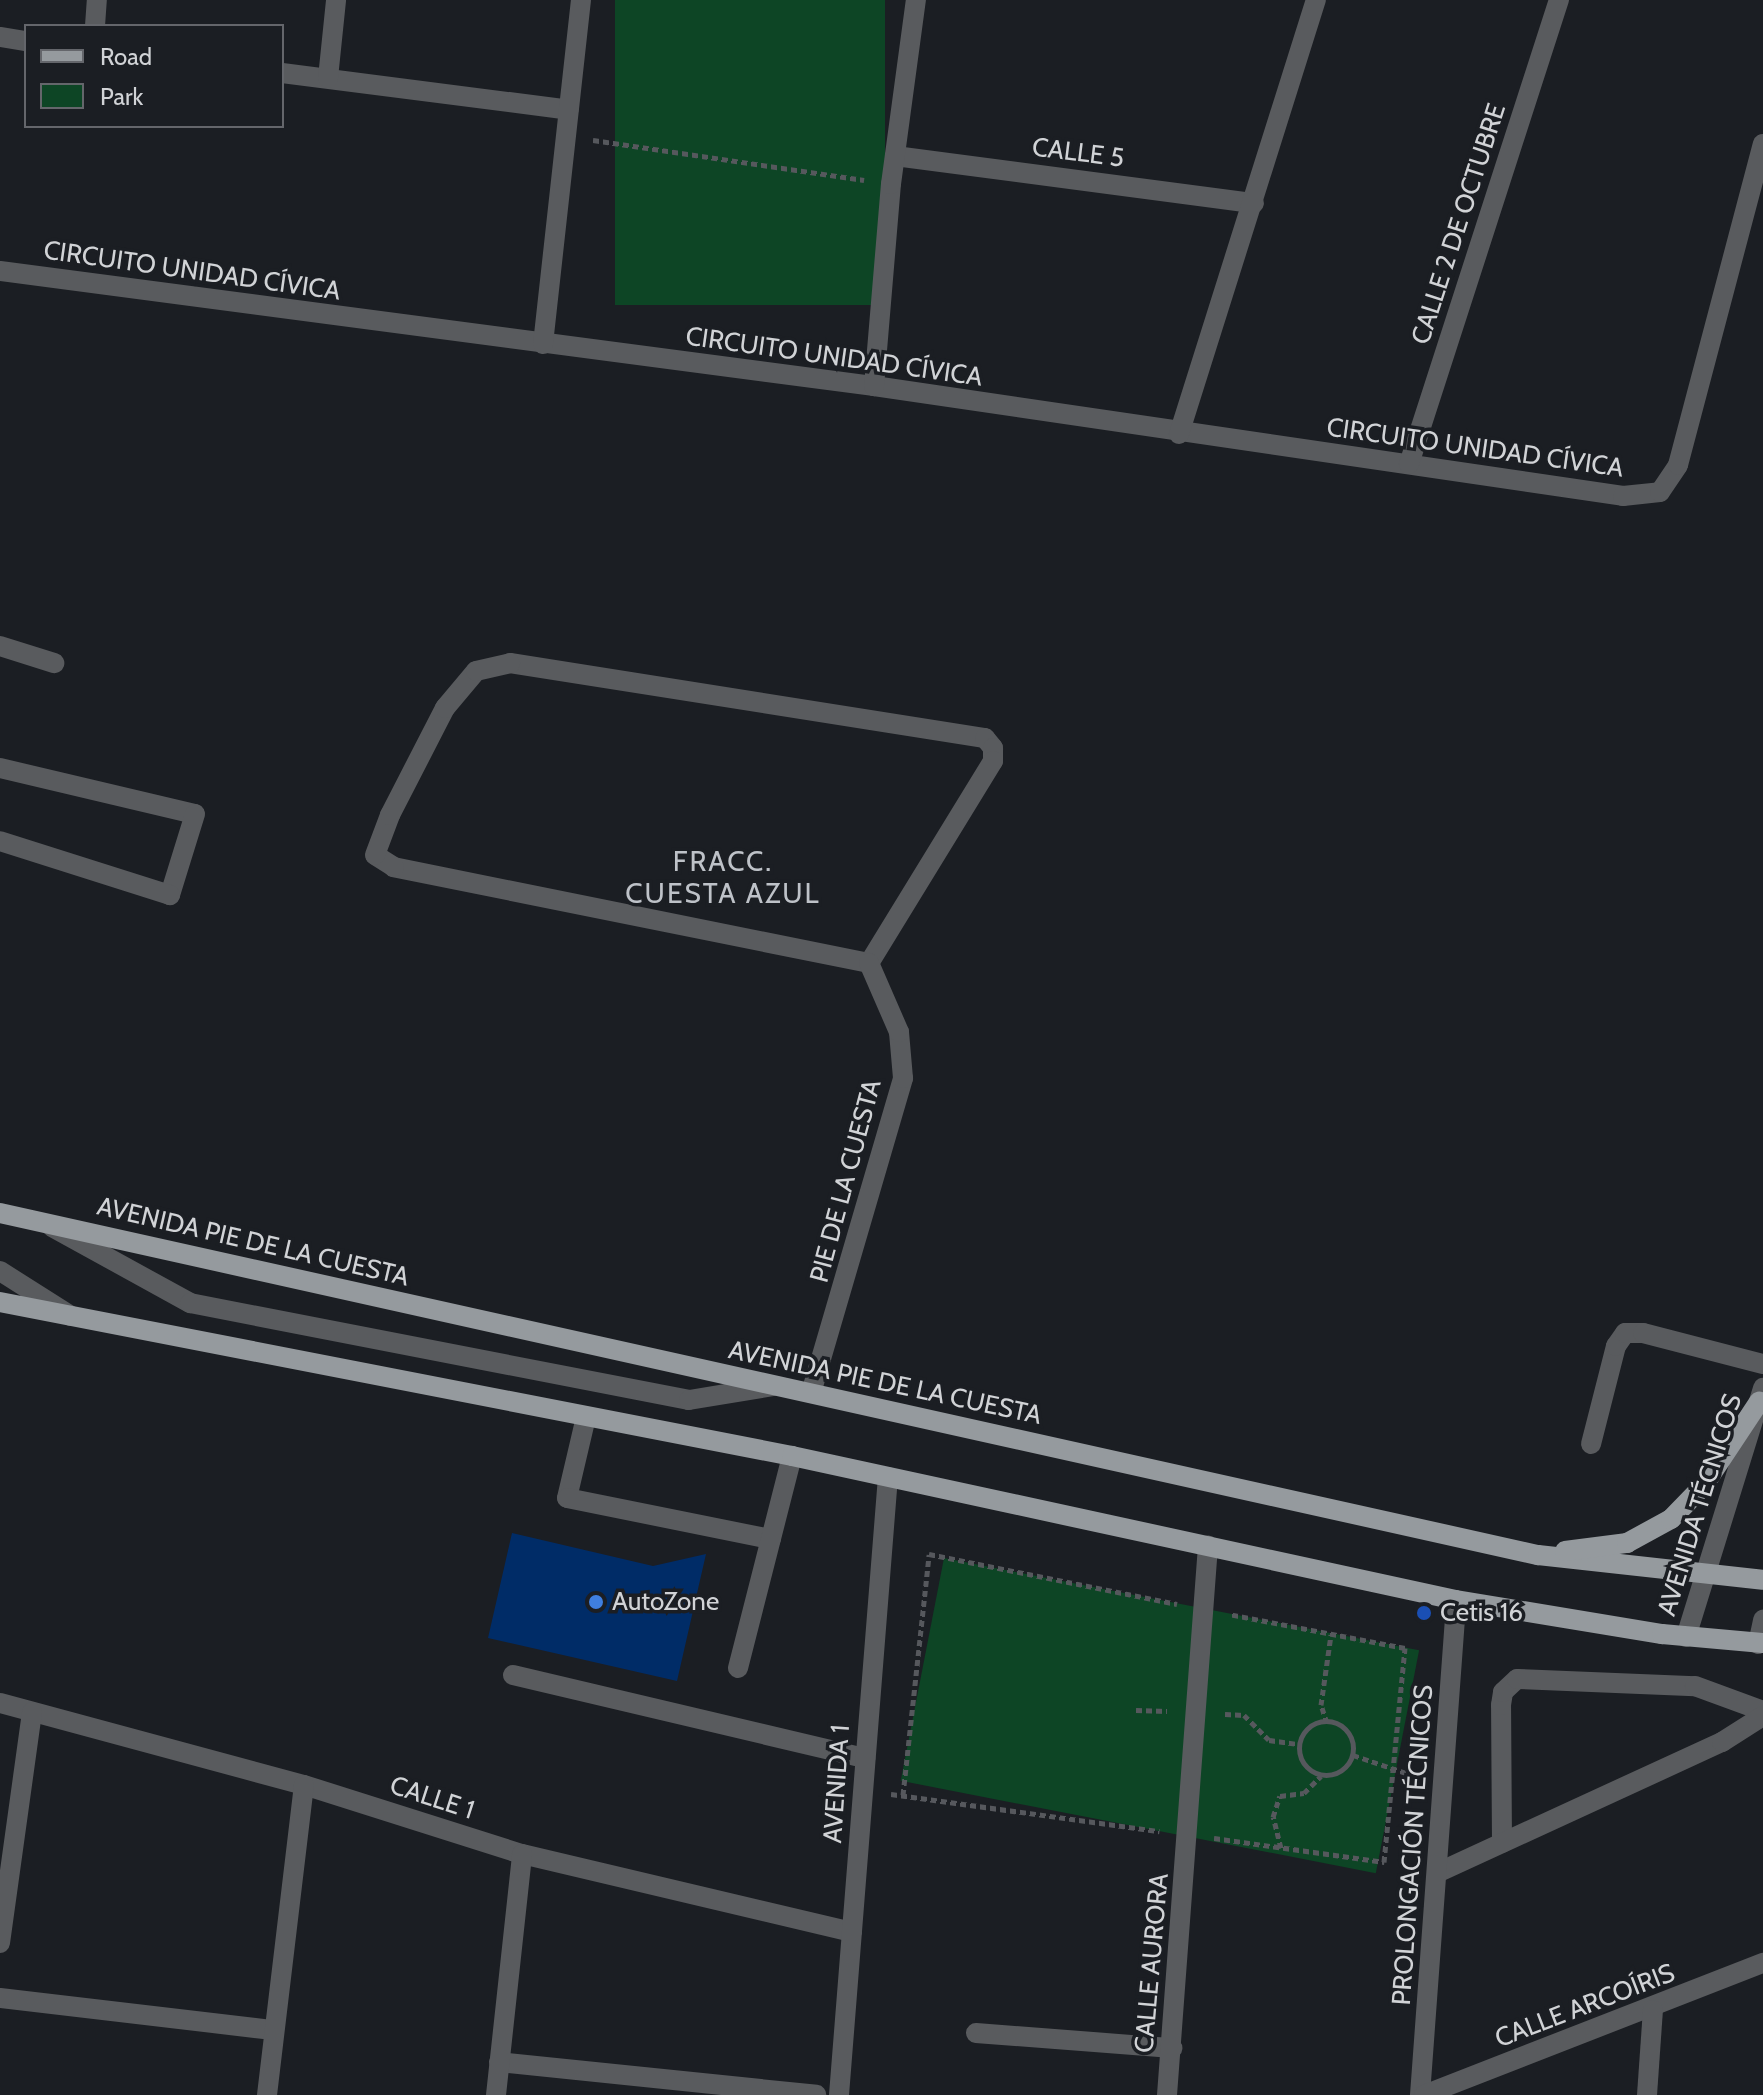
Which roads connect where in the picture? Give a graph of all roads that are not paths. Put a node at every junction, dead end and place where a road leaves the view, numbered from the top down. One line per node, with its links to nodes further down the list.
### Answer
1 (97, 0): 7 (street)
2 (336, 0): 11 (street)
3 (581, 0): 12 (street)
4 (916, 0): 14 (street)
5 (1316, 0): 15 (street)
6 (1559, 0): 20 (street, CALLE 2 DE OCTUBRE)
7 (95, 24)
8 (0, 37): 9 (street)
9 (24, 41)
10 (284, 73): 11 (street)
11 (328, 78): 12 (street)
12 (569, 110): 17 (street)
13 (1763, 144): 20 (street, CIRCUITO UNIDAD CÍVICA)
14 (895, 156): 15 (street, CALLE 5); 18 (street)
15 (1254, 203): 19 (street)
16 (0, 271): 17 (street, CIRCUITO UNIDAD CÍVICA)
17 (543, 344): 18 (street, CIRCUITO UNIDAD CÍVICA)
18 (874, 386): 19 (street, CIRCUITO UNIDAD CÍVICA)
19 (1179, 434): 20 (street, CIRCUITO UNIDAD CÍVICA)
20 (1409, 464)
21 (0, 646): 22 (street)
22 (54, 663)
23 (0, 768): 24 (street)
24 (0, 841)
25 (869, 963): 25 (street); 33 (street, PIE DE LA CUESTA)
26 (0, 1213): 27 (main road, AVENIDA PIE DE LA CUESTA)
27 (43, 1222): 32 (main road, AVENIDA PIE DE LA CUESTA); 32 (street)
28 (0, 1271): 30 (street)
29 (0, 1302): 30 (main road)
30 (71, 1316): 35 (main road)
31 (1763, 1364): 36 (street)
32 (778, 1386): 33 (main road, AVENIDA PIE DE LA CUESTA)
33 (811, 1393): 41 (main road, AVENIDA PIE DE LA CUESTA)
34 (1761, 1395): 41 (main road); 42 (street, AVENIDA TÉCNICOS)
35 (586, 1417): 37 (main road); 39 (street)
36 (1591, 1444)
37 (792, 1456): 38 (main road); 39 (street)
38 (888, 1477): 40 (main road); 53 (street, AVENIDA 1)
39 (771, 1539): 48 (street)
40 (1208, 1546): 44 (main road); 65 (street, CALLE AURORA)
41 (1538, 1555): 42 (main road, AVENIDA PIE DE LA CUESTA)
42 (1708, 1577): 43 (main road, AVENIDA PIE DE LA CUESTA); 46 (street, AVENIDA TÉCNICOS)
43 (1763, 1580)
44 (1456, 1600): 46 (main road); 57 (street, PROLONGACIÓN TÉCNICOS)
45 (1763, 1620): 47 (street)
46 (1686, 1637): 47 (main road)
47 (1760, 1644)
48 (738, 1668)
49 (513, 1675): 53 (street)
50 (0, 1703): 51 (street, CALLE 1)
51 (32, 1712): 54 (street, CALLE 1); 59 (street)
52 (1763, 1713): 55 (street); 55 (street)
53 (865, 1758): 58 (street, AVENIDA 1)
54 (304, 1785): 56 (street, CALLE 1); 63 (street)
55 (1502, 1843): 57 (street)
56 (522, 1854): 58 (street, CALLE 1); 66 (street)
57 (1437, 1873): 72 (street, PROLONGACIÓN TÉCNICOS)
58 (852, 1932): 70 (street, AVENIDA 1)
59 (0, 1943)
60 (1763, 1963): 62 (street, CALLE ARCOÍRIS)
61 (0, 1998): 63 (street)
62 (1653, 2010): 72 (street, CALLE ARCOÍRIS); 73 (street)
63 (273, 2030): 67 (street)
64 (976, 2033): 65 (street)
65 (1172, 2048): 71 (street, CALLE AURORA)
66 (499, 2062): 68 (street); 69 (street)
67 (267, 2095)
68 (496, 2095)
69 (816, 2095)
70 (839, 2095)
71 (1167, 2095)
72 (1422, 2095)
73 (1647, 2095)

